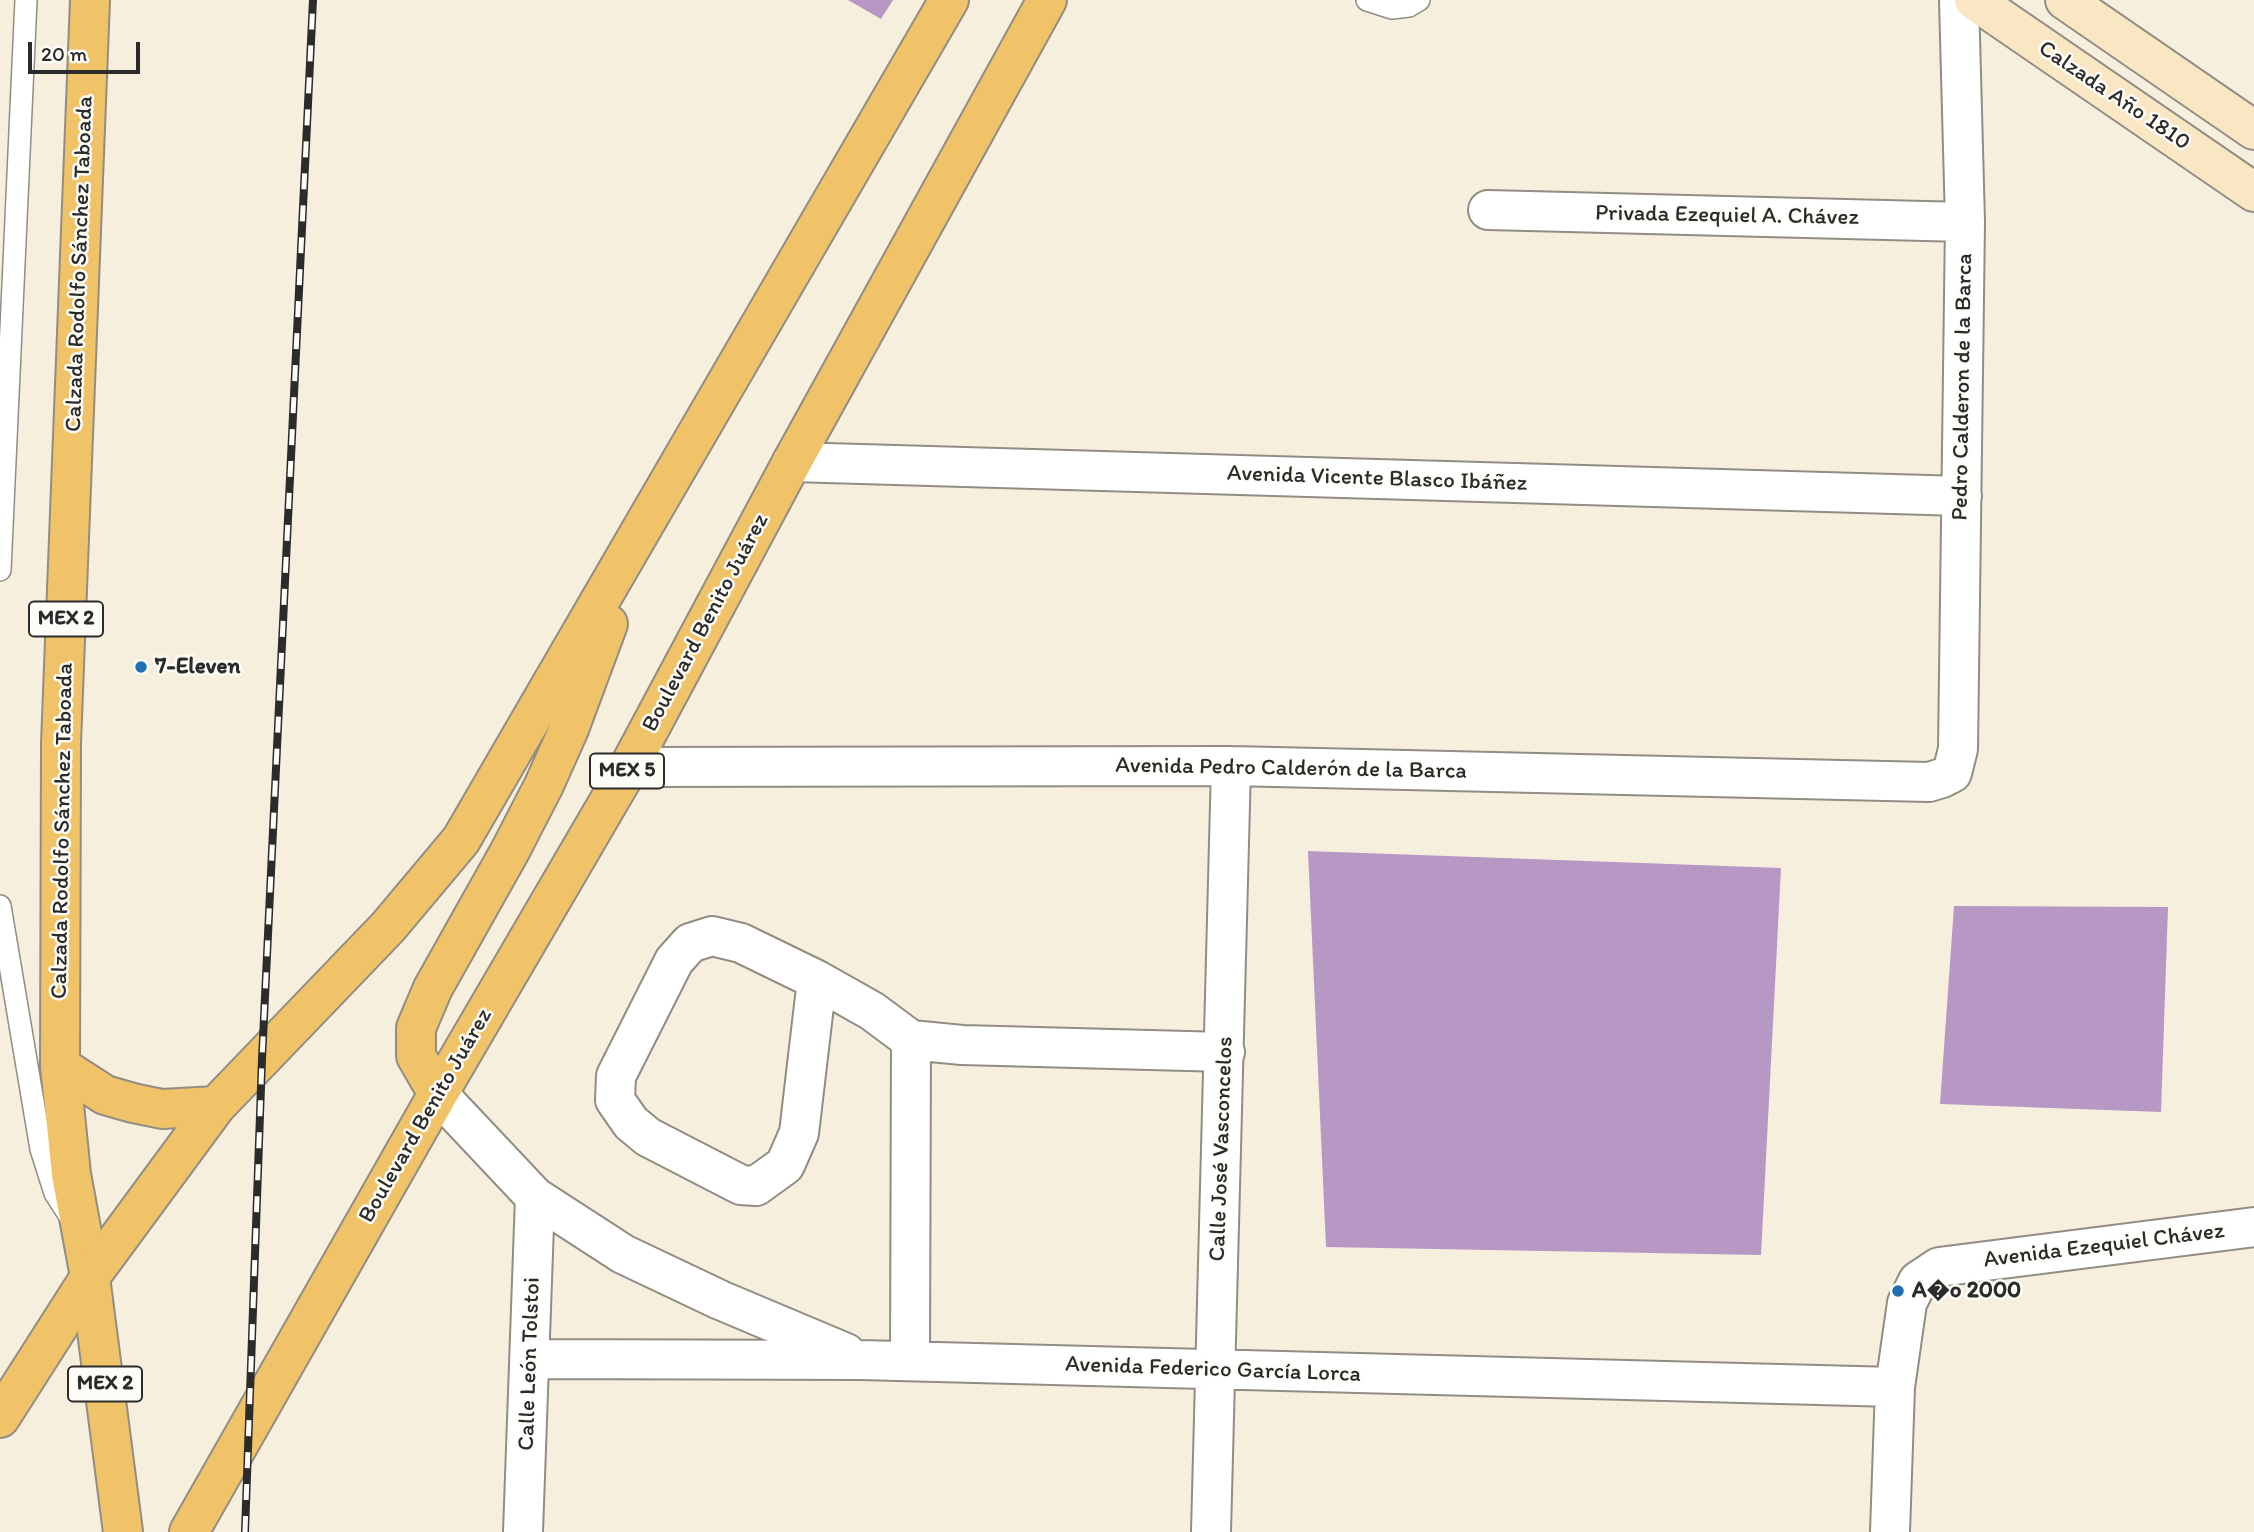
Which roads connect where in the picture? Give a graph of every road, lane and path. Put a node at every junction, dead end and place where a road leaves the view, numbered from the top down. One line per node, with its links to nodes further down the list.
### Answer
1 (26, 0): 17 (lane)
2 (90, 0): 25 (main road, Calzada Rodolfo Sánchez Taboada / MEX 2)
3 (949, 0): 16 (main road)
4 (1047, 0): 14 (main road, Boulevard Benito Juárez / MEX 5)
5 (1367, 0): 6 (lane)
6 (1419, 0)
7 (1959, 0): 13 (street, Pedro Calderon de la Barca)
8 (1974, 0): 11 (street, Calzada Año 1810)
9 (2065, 0): 10 (street)
10 (2254, 130)
11 (2254, 192)
12 (1488, 210): 13 (street, Privada Ezequiel A. Chávez)
13 (1965, 222): 15 (street, Pedro Calderon de la Barca)
14 (792, 462): 15 (street, Avenida Vicente Blasco Ibáñez); 19 (main road, Boulevard Benito Juárez / MEX 5)
15 (1962, 496): 20 (street, Pedro Calderon de la Barca)
16 (646, 521): 26 (main road); 27 (main road)
17 (0, 570)
18 (1231, 766): 19 (street, Avenida Pedro Calderón de la Barca); 20 (street, Avenida Pedro Calderón de la Barca); 24 (street, Calle José Vasconcelos)
19 (629, 767): 26 (main road, Boulevard Benito Juárez / MEX 5)
20 (1952, 772)
21 (0, 906): 30 (lane)
22 (817, 980): 22 (street); 23 (street)
23 (911, 1040): 24 (street); 34 (street)
24 (1225, 1052): 35 (street, Calle José Vasconcelos)
25 (61, 1066): 27 (main road); 30 (main road, Calzada Rodolfo Sánchez Taboada / MEX 2)
26 (438, 1094): 28 (street); 39 (main road, Boulevard Benito Juárez / MEX 5)
27 (216, 1106): 31 (main road)
28 (535, 1197): 32 (street, Calle León Tolstoi); 33 (street)
29 (2254, 1227): 36 (street, Avenida Ezequiel Chávez)
30 (83, 1237): 31 (main road, Calzada Rodolfo Sánchez Taboada / MEX 2)
31 (90, 1277): 37 (main road); 38 (main road, Calzada Rodolfo Sánchez Taboada / MEX 2)
32 (531, 1359): 33 (street, Avenida Federico García Lorca); 40 (street, Calle León Tolstoi)
33 (860, 1360): 34 (street, Avenida Federico García Lorca)
34 (910, 1361): 35 (street, Avenida Federico García Lorca)
35 (1215, 1370): 36 (street, Avenida Federico García Lorca); 41 (street, Calle José Vasconcelos)
36 (1895, 1387): 42 (street, Avenida Ezequiel Chávez)
37 (0, 1418)
38 (123, 1532)
39 (189, 1532)
40 (523, 1532)
41 (1211, 1532)
42 (1890, 1532)

